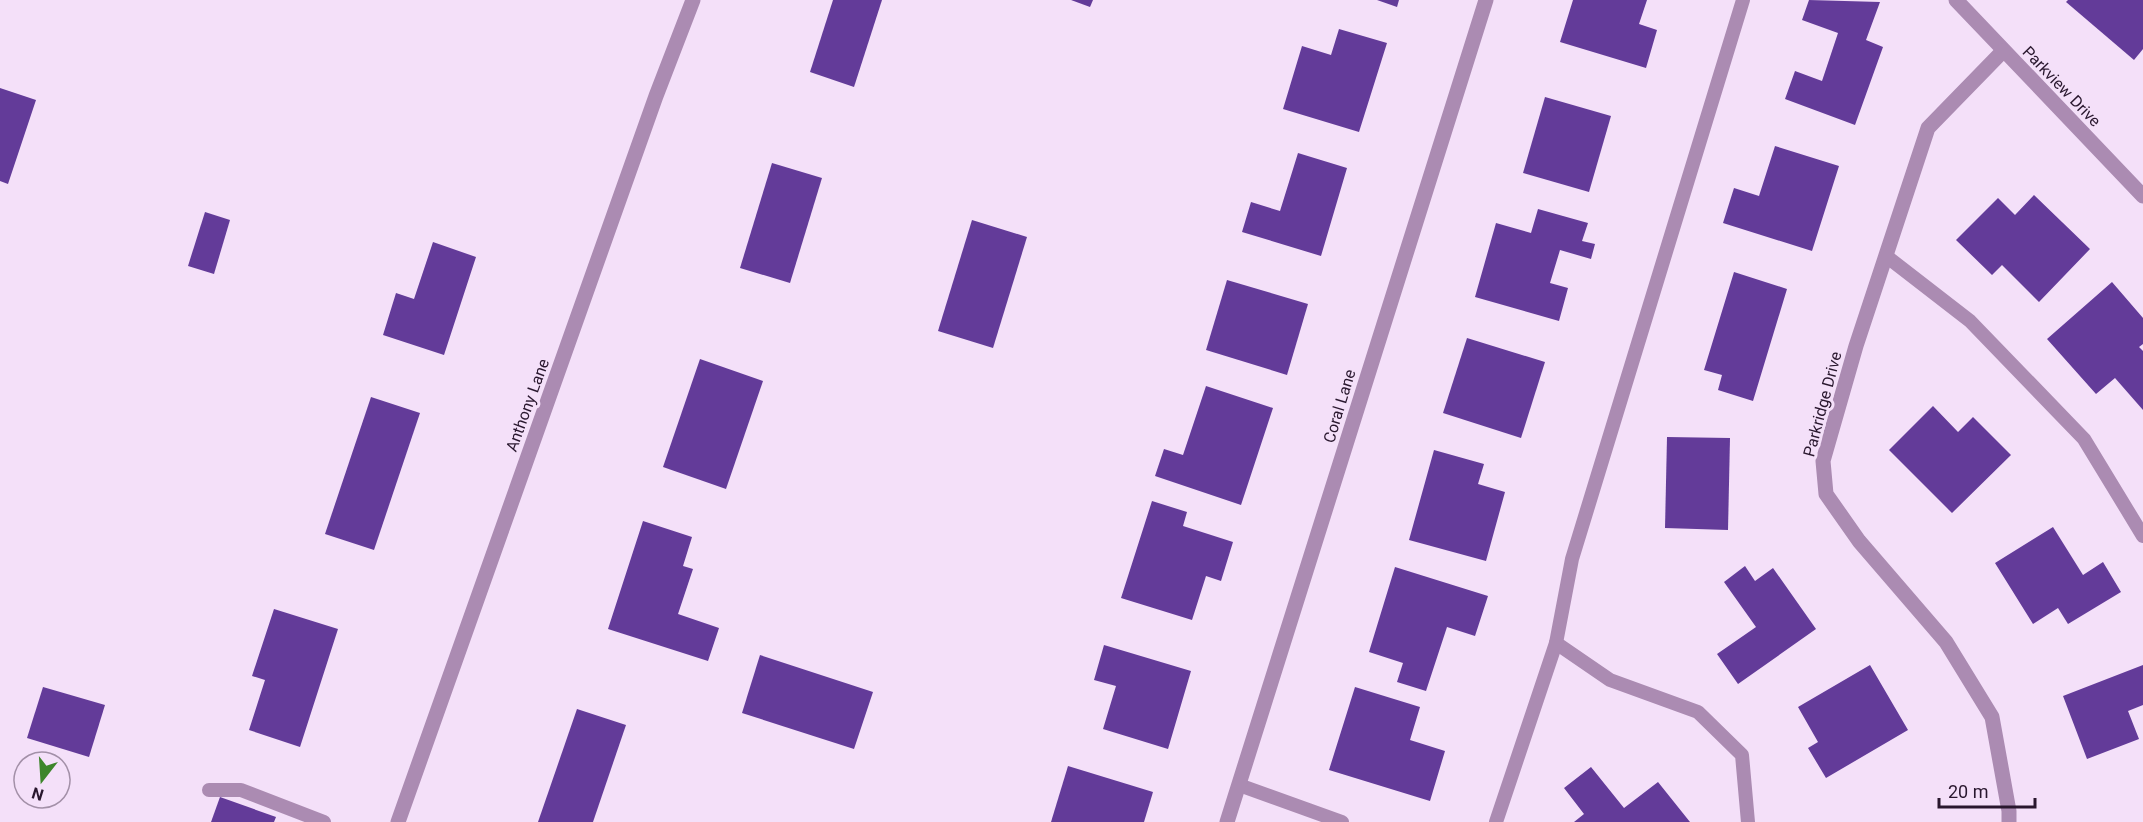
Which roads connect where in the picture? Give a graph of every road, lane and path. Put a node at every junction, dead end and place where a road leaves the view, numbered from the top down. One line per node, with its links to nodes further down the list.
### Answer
1 (693, 0): 13 (street, Anthony Lane)
2 (1486, 0): 10 (street, Coral Lane)
3 (1743, 0): 9 (lane)
4 (1956, 0): 5 (street, Parkview Drive)
5 (2003, 51): 6 (street, Parkview Drive); 7 (street, Parkridge Drive)
6 (2143, 196)
7 (1886, 256): 8 (lane); 18 (street, Parkridge Drive)
8 (2143, 536)
9 (1556, 643): 16 (lane); 17 (lane)
10 (1239, 785): 14 (street, Coral Lane); 15 (lane)
11 (209, 790): 12 (lane)
12 (324, 822)
13 (398, 822)
14 (1227, 822)
15 (1342, 822)
16 (1496, 822)
17 (1748, 822)
18 (2009, 822)

